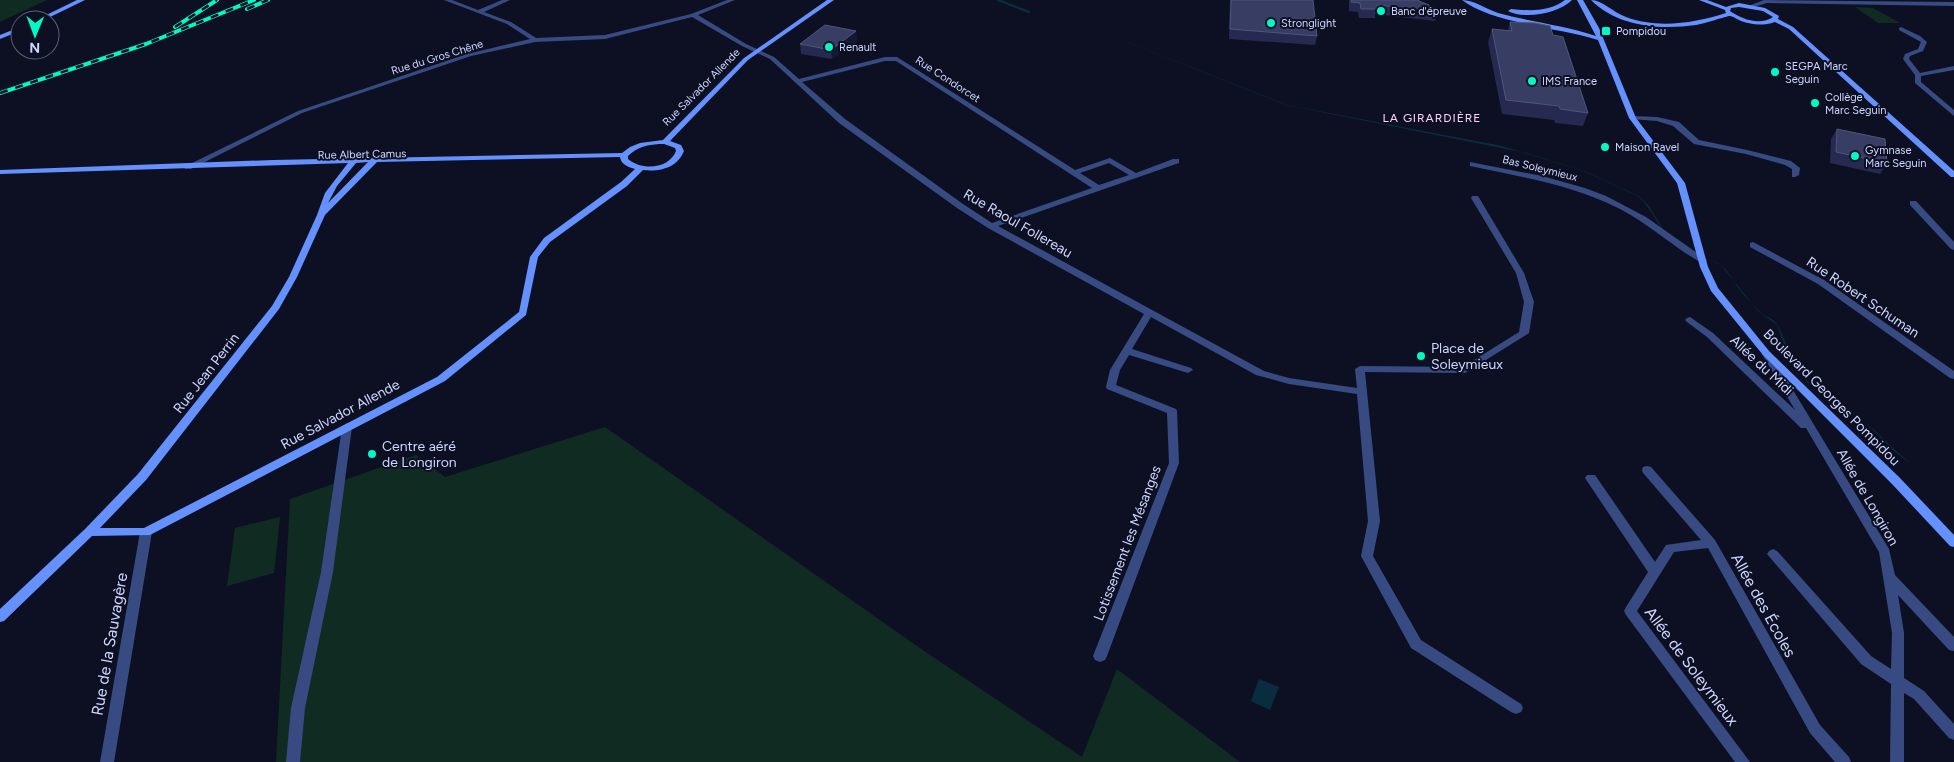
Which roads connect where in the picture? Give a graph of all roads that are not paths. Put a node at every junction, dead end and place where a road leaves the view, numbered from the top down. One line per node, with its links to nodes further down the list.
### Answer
1 (82, 0): 19 (street)
2 (447, 0): 20 (street)
3 (507, 0): 20 (street)
4 (732, 0): 23 (street, Rue du Gros Chêne)
5 (832, 0): 31 (street, Rue Salvador Allende)
6 (1465, 0): 28 (street)
7 (1476, 0): 8 (street)
8 (1568, 0)
9 (1580, 0): 24 (street, Boulevard Georges Pompidou)
10 (1588, 0): 24 (street, Boulevard Georges Pompidou)
11 (1594, 0): 21 (street)
12 (1702, 0): 21 (street)
13 (1716, 0): 17 (street)
14 (1760, 1): 15 (street); 18 (street)
15 (1793, 2): 16 (street); 22 (street)
16 (1954, 4)
17 (1739, 6): 18 (street); 21 (street)
18 (1751, 6): 22 (street)
19 (60, 10)
20 (480, 11): 30 (street)
21 (1728, 11): 26 (street)
22 (1770, 12): 25 (street)
23 (693, 15): 30 (street, Rue du Gros Chêne); 31 (street, Rue Raoul Follereau)
24 (1592, 19): 28 (street, Boulevard Georges Pompidou)
25 (1776, 20): 26 (street); 29 (street)
26 (1760, 22): 29 (street)
27 (1901, 29): 33 (street)
28 (1600, 39): 38 (street, Boulevard Georges Pompidou)
29 (1803, 39): 50 (street)
30 (536, 40): 45 (street, Rue du Gros Chêne)
31 (758, 51): 34 (street, Rue Raoul Follereau); 39 (street, Rue Salvador Allende)
32 (1954, 68): 33 (street)
33 (1918, 75): 35 (street)
34 (797, 81): 48 (street, Rue Condorcet); 56 (street, Rue Raoul Follereau)
35 (1945, 106): 36 (street); 37 (street)
36 (1954, 110)
37 (1954, 114)
38 (1633, 118): 49 (street); 59 (street, Boulevard Georges Pompidou)
39 (664, 142): 40 (street); 46 (street)
40 (624, 156): 43 (street, Rue Albert Camus); 46 (street)
41 (1176, 162): 51 (street)
42 (352, 163): 43 (street, Rue Albert Camus); 45 (street, Rue Albert Camus); 55 (street, Rue Jean Perrin)
43 (373, 163): 55 (street, Rue Jean Perrin)
44 (1473, 164): 59 (street, Bas Soleymieux)
45 (188, 167): 47 (street, Rue Albert Camus)
46 (641, 168): 67 (street, Rue Salvador Allende)
47 (0, 172)
48 (1074, 173): 51 (street); 52 (street, Rue Condorcet)
49 (1795, 175)
50 (1954, 175)
51 (1136, 176): 52 (street)
52 (1099, 189): 56 (street)
53 (1475, 198): 66 (street)
54 (1913, 203): 58 (street)
55 (321, 215): 71 (street, Rue Jean Perrin)
56 (991, 226): 60 (street, Rue Raoul Follereau)
57 (1753, 245): 65 (street, Rue Robert Schuman)
58 (1954, 247)
59 (1702, 260): 63 (street, Boulevard Georges Pompidou)
60 (1150, 312): 62 (street, Lotissement les Mésanges); 66 (street, Rue Raoul Follereau)
61 (1690, 320): 68 (street, Allée du Midi)
62 (1127, 351): 64 (street); 80 (street, Lotissement les Mésanges)
63 (1766, 353): 68 (street, Allée de Longiron); 74 (street, Boulevard Georges Pompidou)
64 (1188, 370)
65 (1954, 376)
66 (1363, 392): 82 (street)
67 (347, 427): 72 (street, Rue Salvador Allende); 85 (street)
68 (1814, 432): 77 (street, Allée de Longiron)
69 (1647, 470): 73 (street, Allée des Écoles)
70 (1591, 478): 76 (street)
71 (89, 532): 72 (street, Rue Salvador Allende); 78 (street)
72 (146, 532): 84 (street, Rue de la Sauvagère)
73 (1711, 543): 76 (street, Allée de Soleymieux); 87 (street, Allée des Écoles)
74 (1954, 543)
75 (1773, 554): 81 (street)
76 (1655, 572): 86 (street, Allée de Soleymieux)
77 (1889, 578): 79 (street); 81 (street, Allée de Longiron)
78 (0, 617)
79 (1954, 646)
80 (1100, 656)
81 (1897, 680): 83 (street); 88 (street, Allée de Longiron)
82 (1516, 708)
83 (1954, 734)
84 (107, 762)
85 (293, 762)
86 (1743, 762)
87 (1844, 762)
88 (1897, 762)

